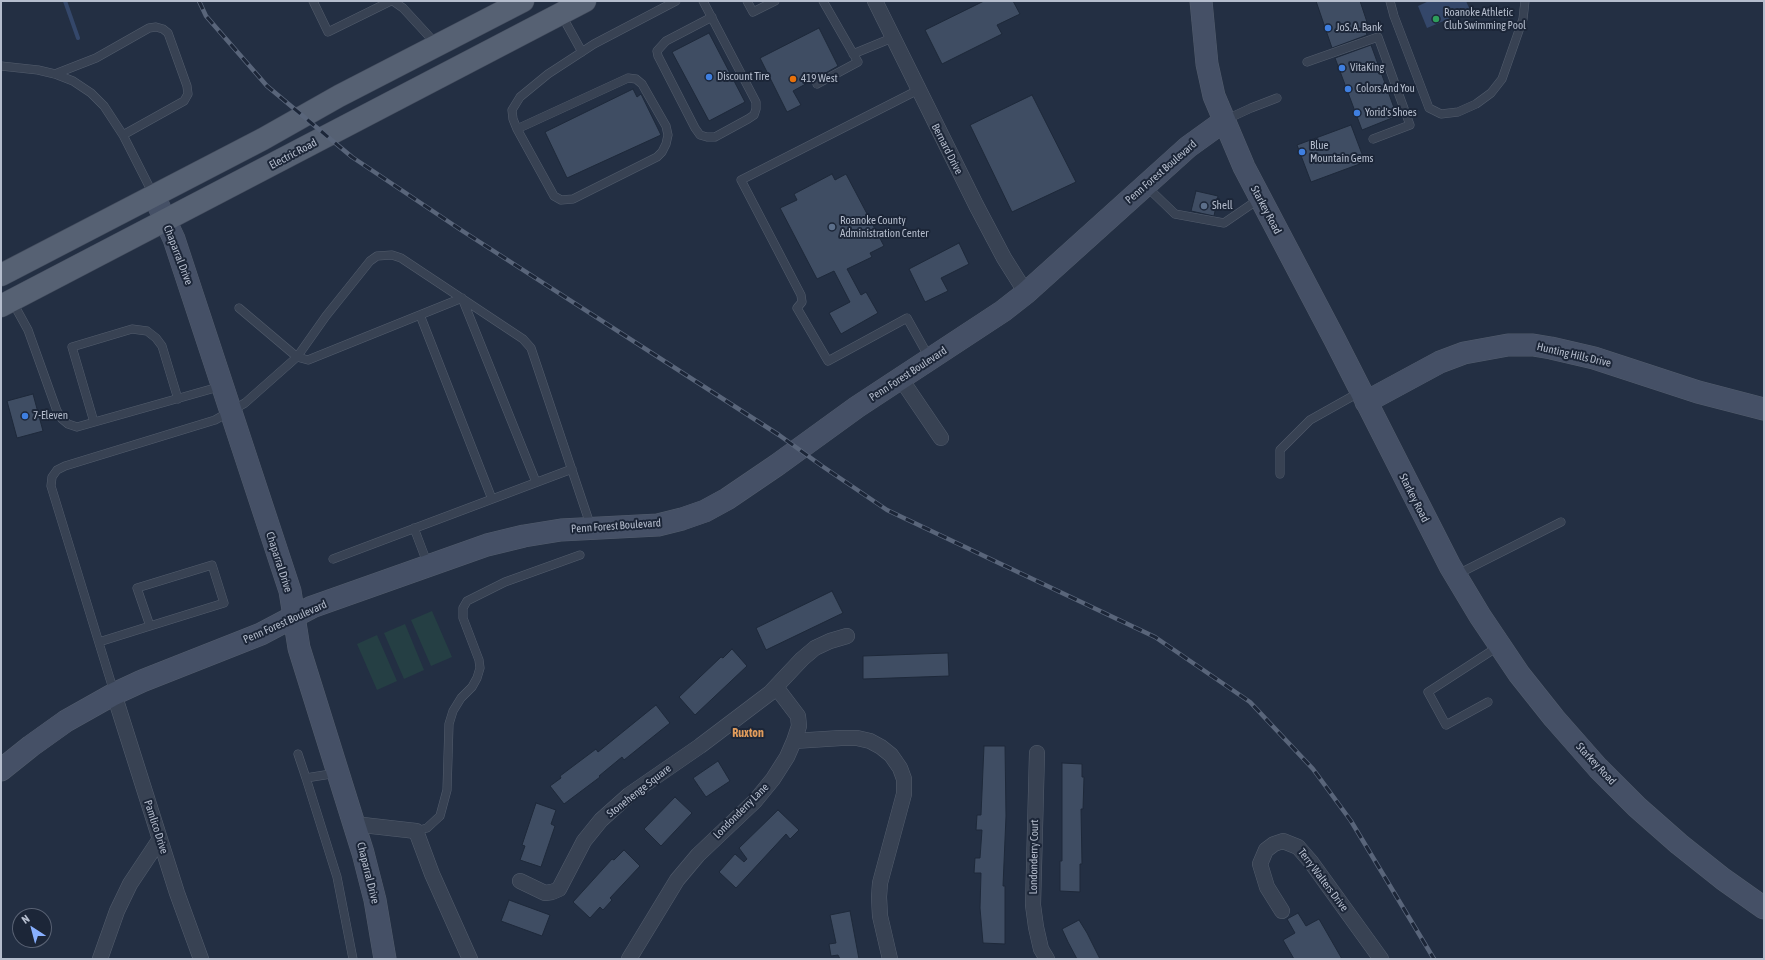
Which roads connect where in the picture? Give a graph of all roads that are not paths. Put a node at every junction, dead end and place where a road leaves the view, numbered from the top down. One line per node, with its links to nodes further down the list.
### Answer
1 (313, 1): 2 (lane)
2 (392, 1): 17 (lane)
3 (523, 1): 17 (main road)
4 (585, 1): 14 (main road, Electric Road)
5 (676, 1): 18 (lane)
6 (703, 1): 15 (lane)
7 (747, 1): 8 (lane)
8 (775, 1)
9 (824, 1): 19 (lane)
10 (875, 1): 16 (street, Bernard Drive)
11 (1201, 1): 26 (street, Starkey Road)
12 (1390, 1): 13 (lane)
13 (1525, 1)
14 (561, 14): 18 (lane); 33 (main road, Electric Road)
15 (712, 17): 15 (lane)
16 (892, 38): 19 (lane); 24 (street, Bernard Drive)
17 (438, 46): 31 (main road)
18 (582, 52): 27 (lane)
19 (853, 54): 23 (lane)
20 (1307, 62): 29 (lane)
21 (1, 66): 22 (lane)
22 (55, 74): 28 (lane); 28 (lane)
23 (817, 84)
24 (918, 90): 35 (street, Bernard Drive); 41 (lane)
25 (1277, 98): 26 (lane)
26 (1224, 121): 30 (street, Penn Forest Boulevard); 32 (street, Starkey Road)
27 (517, 128): 27 (lane)
28 (123, 135): 31 (lane)
29 (1373, 139)
30 (1145, 186): 32 (lane); 35 (street, Penn Forest Boulevard)
31 (154, 196): 33 (street, Chaparral Drive); 34 (main road)
32 (1260, 198): 44 (street, Starkey Road)
33 (165, 221): 37 (main road, Electric Road); 43 (street, Chaparral Drive)
34 (1, 275)
35 (1026, 293): 41 (street, Penn Forest Boulevard)
36 (462, 298): 39 (lane); 40 (lane); 50 (lane); 52 (lane)
37 (6, 303): 48 (lane)
38 (239, 308): 40 (lane)
39 (420, 315): 40 (lane); 53 (lane)
40 (297, 357): 47 (lane)
41 (930, 360): 42 (street, Penn Forest Boulevard)
42 (901, 379): 49 (street); 55 (street, Penn Forest Boulevard)
43 (222, 386): 45 (lane); 47 (street, Chaparral Drive)
44 (1363, 397): 46 (street, Hunting Hills Drive); 51 (lane); 60 (street, Starkey Road)
45 (178, 399): 48 (lane); 48 (lane)
46 (1764, 409)
47 (231, 413): 61 (street, Chaparral Drive); 64 (lane)
48 (94, 422)
49 (941, 438)
50 (572, 469): 52 (lane); 55 (lane)
51 (1280, 474)
52 (536, 482): 53 (lane)
53 (492, 499): 56 (lane)
54 (1561, 522): 60 (lane)
55 (591, 527): 59 (street, Penn Forest Boulevard)
56 (414, 528): 58 (lane); 59 (lane)
57 (580, 555): 76 (lane)
58 (333, 559)
59 (429, 566): 61 (street, Penn Forest Boulevard)
60 (1455, 576): 65 (street, Starkey Road)
61 (294, 617): 67 (street, Penn Forest Boulevard); 73 (street, Chaparral Drive)
62 (150, 626): 62 (lane); 64 (lane)
63 (847, 636): 66 (street, Stonehenge Square)
64 (99, 642): 67 (lane)
65 (1500, 645): 68 (lane); 79 (street, Starkey Road)
66 (776, 687): 69 (street); 78 (street, Stonehenge Square)
67 (114, 694): 72 (street, Penn Forest Boulevard); 77 (street, Pamlico Drive)
68 (1488, 702)
69 (794, 741): 86 (street, Londonderry Lane); 87 (street)
70 (1037, 753): 88 (street, Londonderry Court)
71 (298, 754): 74 (lane)
72 (1, 770)
73 (338, 773): 74 (lane); 75 (street, Chaparral Drive)
74 (306, 778): 83 (lane)
75 (354, 824): 76 (street); 84 (street, Chaparral Drive)
76 (416, 831): 85 (street)
77 (160, 839): 81 (street); 82 (street, Pamlico Drive)
78 (520, 881)
79 (1764, 908)
80 (1282, 911): 89 (street, Terry Walters Drive)
81 (100, 959)
82 (201, 959)
83 (353, 959)
84 (385, 959)
85 (470, 959)
86 (629, 959)
87 (890, 959)
88 (1047, 959)
89 (1381, 959)

